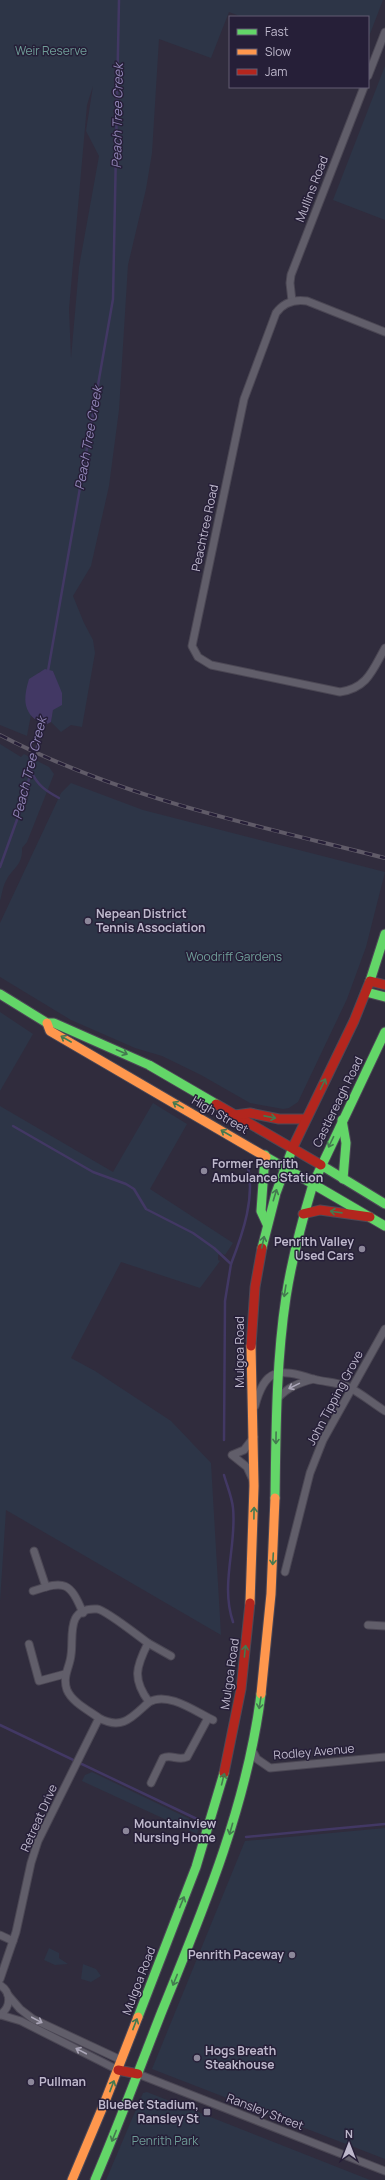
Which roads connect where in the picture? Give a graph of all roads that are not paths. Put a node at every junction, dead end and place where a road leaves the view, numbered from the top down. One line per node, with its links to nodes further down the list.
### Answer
1 (385, 32): 2 (street)
2 (369, 73)
3 (364, 88): 4 (street, Mullins Road)
4 (292, 301): 5 (street); 6 (street, Peachtree Road)
5 (385, 332)
6 (385, 648)
7 (385, 934): 8 (main road)
8 (370, 981): 9 (main road); 11 (main road, Castlereagh Road)
9 (385, 985)
10 (0, 994): 13 (main road, High Street)
11 (365, 995): 12 (main road); 16 (main road, Castlereagh Road, one-way to 11)
12 (385, 997)
13 (46, 1023): 15 (main road, High Street, one-way to 15); 19 (main road, High Street, one-way to 13)
14 (385, 1032): 17 (main road, Castlereagh Road)
15 (235, 1115): 16 (main road, High Street, one-way to 16); 18 (main road, High Street)
16 (306, 1119): 18 (main road, Castlereagh Road)
17 (342, 1120): 20 (main road, Castlereagh Road, one-way to 20); 22 (main road)
18 (293, 1148): 20 (main road, High Street); 21 (main road, Mulgoa Road)
19 (265, 1155): 21 (main road, High Street); 27 (main road)
20 (321, 1165): 22 (main road, High Street); 23 (main road, Castlereagh Road)
21 (285, 1167): 23 (main road, High Street); 27 (main road, Mulgoa Road, one-way to 21)
22 (343, 1179): 24 (main road, High Street)
23 (313, 1184): 25 (main road); 26 (main road, High Street)
24 (385, 1204)
25 (303, 1214): 26 (main road, one-way to 25); 30 (main road, one-way to 30)
26 (370, 1217): 28 (main road, High Street)
27 (267, 1224): 34 (main road, Mulgoa Road, one-way to 27)
28 (385, 1226)
29 (385, 1329): 32 (street, John Tipping Grove)
30 (278, 1372): 31 (street); 33 (main road); 34 (street)
31 (314, 1379): 32 (street); 33 (street, one-way to 33)
32 (351, 1389): 35 (street); 39 (street, John Tipping Grove)
33 (276, 1399): 51 (main road, one-way to 51)
34 (254, 1410): 36 (main road, Mulgoa Road)
35 (385, 1411)
36 (254, 1437): 37 (main road, Mulgoa Road); 37 (street)
37 (254, 1483): 60 (main road, Mulgoa Road, one-way to 37)
38 (34, 1551): 40 (street)
39 (285, 1572)
40 (46, 1587): 41 (street); 42 (street)
41 (33, 1591)
42 (83, 1612): 45 (street); 48 (street)
43 (368, 1625): 44 (street)
44 (385, 1626)
45 (148, 1642): 47 (street); 49 (street)
46 (29, 1644): 48 (street)
47 (171, 1656)
48 (65, 1674): 50 (street)
49 (149, 1702): 50 (street); 53 (street)
50 (99, 1718): 55 (street, Retreat Drive)
51 (252, 1750): 52 (street, Rodley Avenue); 62 (main road, one-way to 62)
52 (385, 1757)
53 (151, 1782)
54 (0, 1936): 55 (street)
55 (13, 1941): 56 (street, Retreat Drive)
56 (0, 1979)
57 (0, 1985): 58 (street, Ransley Street)
58 (8, 1995): 59 (street); 60 (street, Ransley Street, one-way to 60)
59 (0, 2015): 61 (street, Ransley Street, one-way to 59)
60 (121, 2060): 61 (main road, Mulgoa Road); 62 (main road, Ransley Street)
61 (118, 2070): 62 (main road, Ransley Street); 64 (main road, Mulgoa Road, one-way to 61)
62 (138, 2074): 63 (street, Ransley Street); 65 (main road, one-way to 65)
63 (385, 2171)
64 (72, 2180)
65 (95, 2180)

